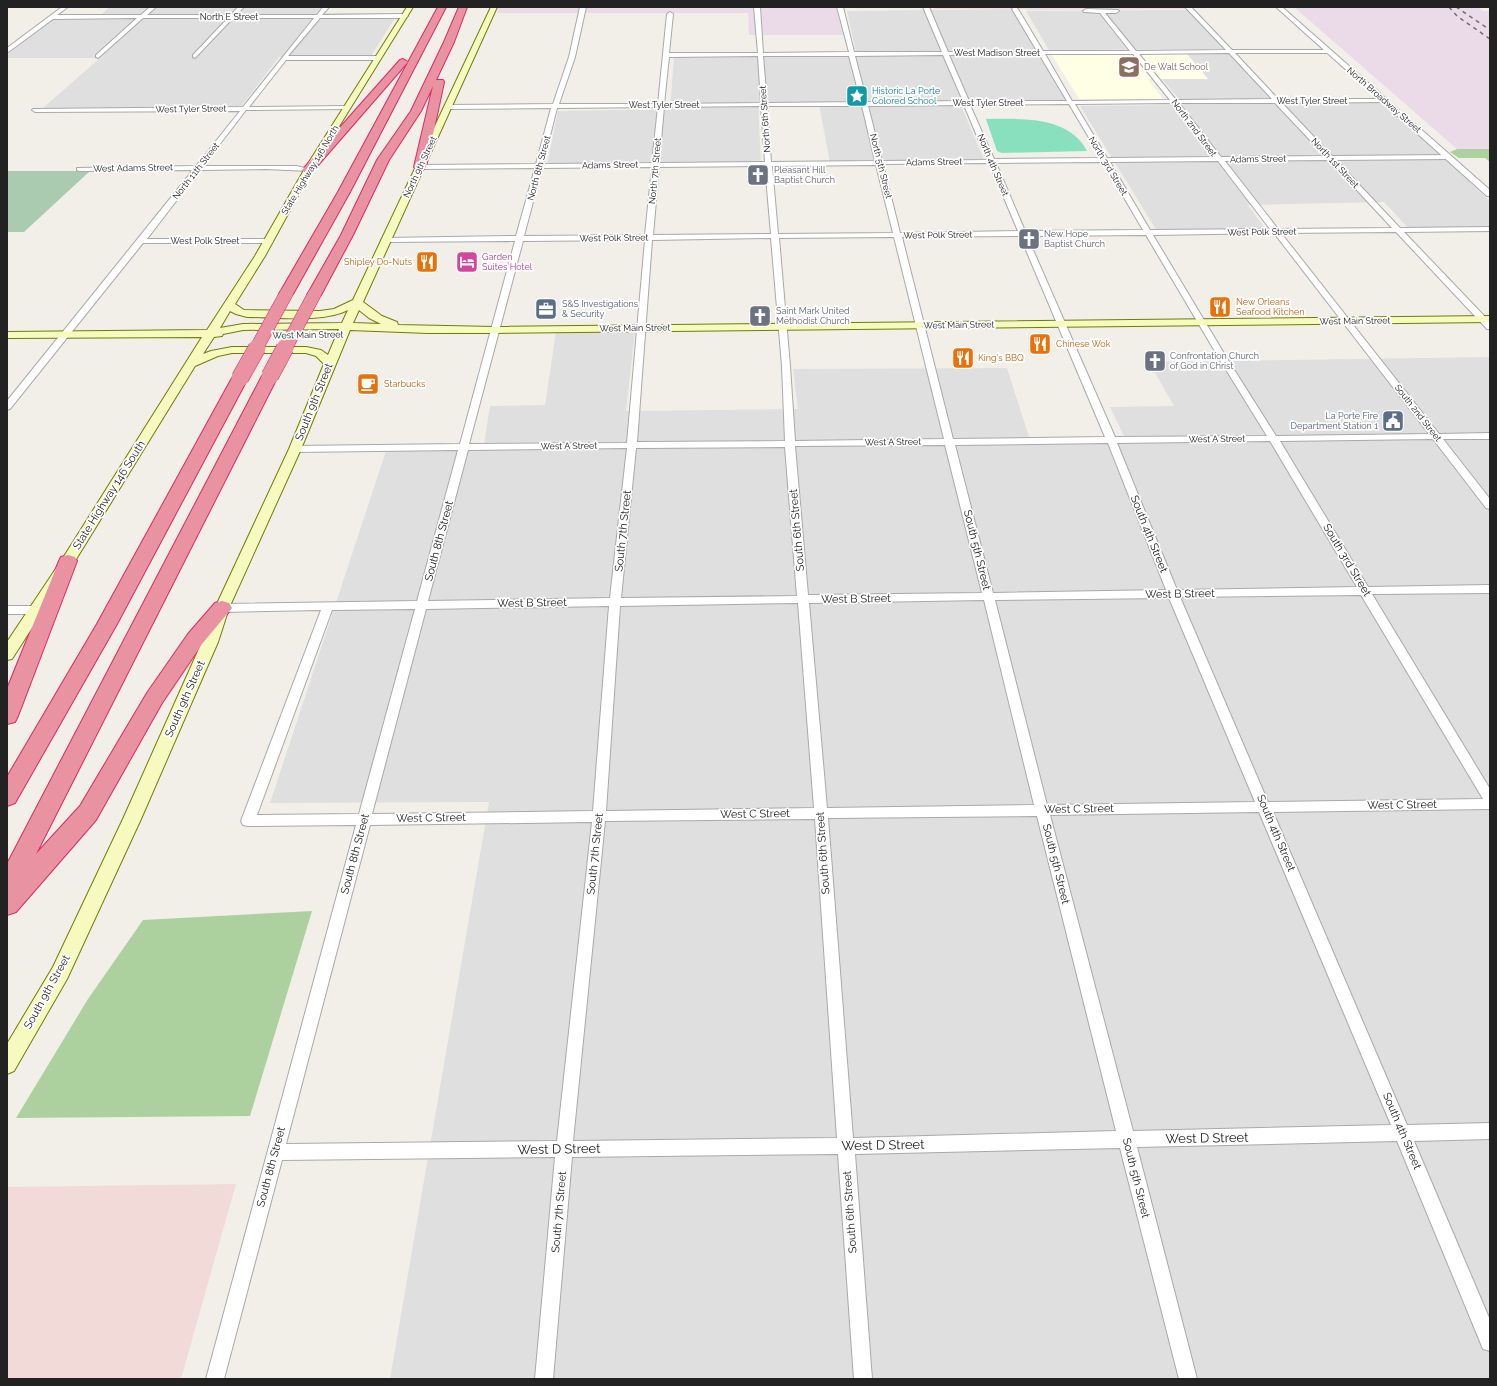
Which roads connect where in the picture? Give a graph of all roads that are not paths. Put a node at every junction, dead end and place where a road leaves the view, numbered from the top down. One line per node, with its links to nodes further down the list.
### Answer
1 (65, 7): 22 (street)
2 (153, 7): 23 (street)
3 (241, 7): 24 (street)
4 (326, 7): 20 (street, North 11th Street)
5 (410, 7): 21 (main road, State Highway 146 North)
6 (442, 7): 25 (highway)
7 (463, 7): 26 (highway)
8 (494, 7): 49 (main road, North 9th Street)
9 (583, 7): 47 (street, North 8th Street)
10 (757, 7): 33 (street, North 6th Street)
11 (840, 7): 34 (street, North 5th Street)
12 (926, 7): 31 (street, North 4th Street)
13 (1188, 7): 30 (street, North 1st Street)
14 (1279, 7): 28 (street, North Broadway Street)
15 (1015, 9): 32 (street, North 3rd Street)
16 (1086, 11): 17 (street)
17 (1101, 11): 18 (street); 29 (street, North 2nd Street)
18 (1116, 11)
19 (670, 14): 35 (street, North 7th Street)
20 (319, 16): 21 (street, North E Street); 24 (street, North E Street); 38 (street, North 11th Street)
21 (405, 16): 39 (main road, State Highway 146 North)
22 (52, 17): 23 (street, North E Street); 27 (street)
23 (142, 17): 24 (street, North E Street); 36 (street)
24 (232, 17): 37 (street)
25 (426, 36): 65 (highway); 121 (highway, bridge)
26 (449, 42): 62 (highway); 129 (highway, bridge)
27 (7, 51)
28 (1328, 51): 30 (street, West Madison Street); 40 (street, North Broadway Street)
29 (1134, 52): 30 (street, West Madison Street); 32 (street, West Madison Street); 43 (street, North 2nd Street)
30 (1230, 52): 41 (street, North 1st Street)
31 (945, 53): 32 (street, West Madison Street); 34 (street, West Madison Street); 44 (street, North 4th Street)
32 (1041, 53): 42 (street, North 3rd Street)
33 (761, 54): 34 (street, West Madison Street); 35 (street, West Madison Street); 46 (street, North 6th Street)
34 (851, 54): 45 (street, North 5th Street)
35 (666, 55): 48 (street, North 7th Street)
36 (98, 56)
37 (195, 56)
38 (284, 58): 39 (street); 51 (street, North 11th Street)
39 (377, 58): 50 (main road, State Highway 146 North)
40 (1386, 100): 41 (street, West Tyler Street); 53 (street, North Broadway Street)
41 (1277, 101): 43 (street, West Tyler Street); 54 (street, North 1st Street)
42 (1071, 102): 43 (street, West Tyler Street); 44 (street, West Tyler Street); 56 (street, North 3rd Street)
43 (1175, 102): 55 (street, North 2nd Street)
44 (966, 103): 45 (street, West Tyler Street); 58 (street, North 4th Street)
45 (866, 104): 46 (street, West Tyler Street); 57 (street, North 5th Street)
46 (764, 105): 48 (street, West Tyler Street); 59 (street, North 6th Street)
47 (555, 106): 48 (street, West Tyler Street); 49 (street, West Tyler Street); 61 (street, North 8th Street)
48 (661, 106): 60 (street, North 7th Street)
49 (447, 107): 62 (main road, North 9th Street)
50 (347, 108): 51 (street, West Tyler Street); 65 (main road, State Highway 146 North)
51 (244, 109): 52 (street, West Tyler Street); 63 (street, North 11th Street)
52 (35, 110)
53 (1449, 157): 54 (street, Adams Street); 66 (street, North Broadway Street)
54 (1330, 158): 55 (street, Adams Street); 68 (street, North 1st Street)
55 (1218, 159): 56 (street, Adams Street); 69 (street, North 2nd Street)
56 (1105, 161): 58 (street, Adams Street); 70 (street, North 3rd Street)
57 (880, 162): 58 (street, Adams Street); 59 (street, Adams Street); 72 (street, North 5th Street)
58 (990, 162): 71 (street, North 4th Street)
59 (768, 164): 60 (street, Adams Street); 73 (street, North 6th Street)
60 (656, 165): 61 (street, Adams Street); 74 (street, North 7th Street)
61 (539, 166): 62 (street, Adams Street); 75 (street, North 8th Street)
62 (420, 167): 76 (main road, North 9th Street)
63 (199, 168): 64 (street, West Adams Street); 65 (street, West Adams Street); 77 (street, North 11th Street)
64 (79, 169)
65 (308, 170): 78 (main road, State Highway 146 North)
66 (1490, 194)
67 (1490, 229): 68 (street, West Polk Street)
68 (1398, 230): 69 (street, West Polk Street); 83 (street, North 1st Street)
69 (1275, 231): 70 (street, West Polk Street); 81 (street, North 2nd Street)
70 (1148, 233): 71 (street, West Polk Street); 82 (street, North 3rd Street)
71 (1023, 234): 72 (street, West Polk Street); 84 (street, North 4th Street)
72 (898, 235): 73 (street, West Polk Street); 85 (street, North 5th Street)
73 (775, 236): 74 (street, West Polk Street); 86 (street, North 6th Street)
74 (649, 237): 75 (street, West Polk Street); 87 (street, North 7th Street)
75 (520, 239): 76 (street, West Polk Street); 89 (street, North 8th Street)
76 (385, 240): 79 (main road, North 9th Street)
77 (141, 241): 78 (street, West Polk Street); 93 (street, North 11th Street)
78 (269, 241): 80 (main road, State Highway 146 North)
79 (357, 302): 80 (main road); 88 (main road); 90 (main road, North 9th Street)
80 (229, 305): 91 (main road, State Highway 146 North)
81 (1347, 321): 82 (main road, West Main Street); 83 (main road, West Main Street); 97 (street, South 2nd Street)
82 (1201, 322): 84 (main road, West Main Street); 99 (street, South 3rd Street)
83 (1488, 322)
84 (1061, 324): 85 (main road, West Main Street); 100 (street, South 4th Street)
85 (920, 325): 86 (main road, West Main Street); 101 (street, South 5th Street)
86 (782, 327): 87 (main road, West Main Street); 102 (street, South 6th Street)
87 (640, 328): 89 (main road, West Main Street); 103 (street, South 7th Street)
88 (428, 330): 89 (main road, West Main Street); 90 (main road, West Main Street)
89 (495, 330): 104 (street, South 8th Street)
90 (344, 331): 91 (main road, West Main Street); 95 (main road, South 9th Street)
91 (210, 333): 93 (main road, West Main Street); 94 (main road, State Highway 146 South)
92 (7, 335): 93 (main road, West Main Street)
93 (65, 335): 96 (street, North 11th Street)
94 (191, 364): 95 (main road); 107 (main road, State Highway 146 South)
95 (330, 364): 105 (main road, South 9th Street)
96 (7, 407)
97 (1436, 436): 98 (street, West A Street); 99 (street, West A Street); 106 (street, South 2nd Street)
98 (1490, 436)
99 (1273, 438): 100 (street, West A Street); 109 (street, South 3rd Street)
100 (1111, 440): 101 (street, West A Street); 110 (street, South 4th Street)
101 (950, 442): 102 (street, West A Street); 111 (street, South 5th Street)
102 (790, 444): 103 (street, West A Street); 112 (street, South 6th Street)
103 (631, 445): 104 (street, West A Street); 113 (street, South 7th Street)
104 (464, 447): 105 (street, West A Street); 114 (street, South 8th Street)
105 (295, 449): 116 (main road, South 9th Street)
106 (1490, 506)
107 (68, 561): 118 (main road, State Highway 146 South); 120 (highway)
108 (1490, 590): 109 (street, West B Street)
109 (1365, 591): 110 (street, West B Street); 122 (street, South 3rd Street)
110 (1173, 594): 111 (street, West B Street); 124 (street, South 4th Street)
111 (989, 597): 112 (street, West B Street); 125 (street, South 5th Street)
112 (803, 599): 113 (street, West B Street); 126 (street, South 6th Street)
113 (616, 602): 114 (street, West B Street); 127 (street, South 7th Street)
114 (421, 605): 115 (street, West B Street); 128 (street, South 8th Street)
115 (328, 606): 116 (street, West B Street); 128 (street, West C Street)
116 (222, 608): 130 (highway); 131 (main road, South 9th Street)
117 (7, 610): 118 (street)
118 (35, 610): 119 (main road, State Highway 146 South)
119 (7, 655)
120 (7, 716)
121 (7, 797)
122 (1490, 800)
123 (1490, 804): 124 (street, West C Street)
124 (1265, 807): 125 (street, West C Street); 133 (street, South 4th Street)
125 (1042, 810): 126 (street, West C Street); 134 (street, South 5th Street)
126 (820, 813): 127 (street, West C Street); 135 (street, South 6th Street)
127 (599, 816): 128 (street, West C Street); 136 (street, South 7th Street)
128 (365, 819): 137 (street, South 8th Street)
129 (7, 888)
130 (7, 904)
131 (7, 1064)
132 (1490, 1131): 133 (street, West D Street)
133 (1403, 1134): 134 (street, West D Street); 138 (street, South 4th Street)
134 (1126, 1140): 135 (street, West D Street); 142 (street, South 5th Street)
135 (844, 1146): 136 (street, West D Street); 141 (street, South 6th Street)
136 (564, 1149): 137 (street, West D Street); 140 (street, South 7th Street)
137 (275, 1152): 139 (street, South 8th Street)
138 (1490, 1342)
139 (215, 1379)
140 (544, 1379)
141 (863, 1379)
142 (1188, 1379)

